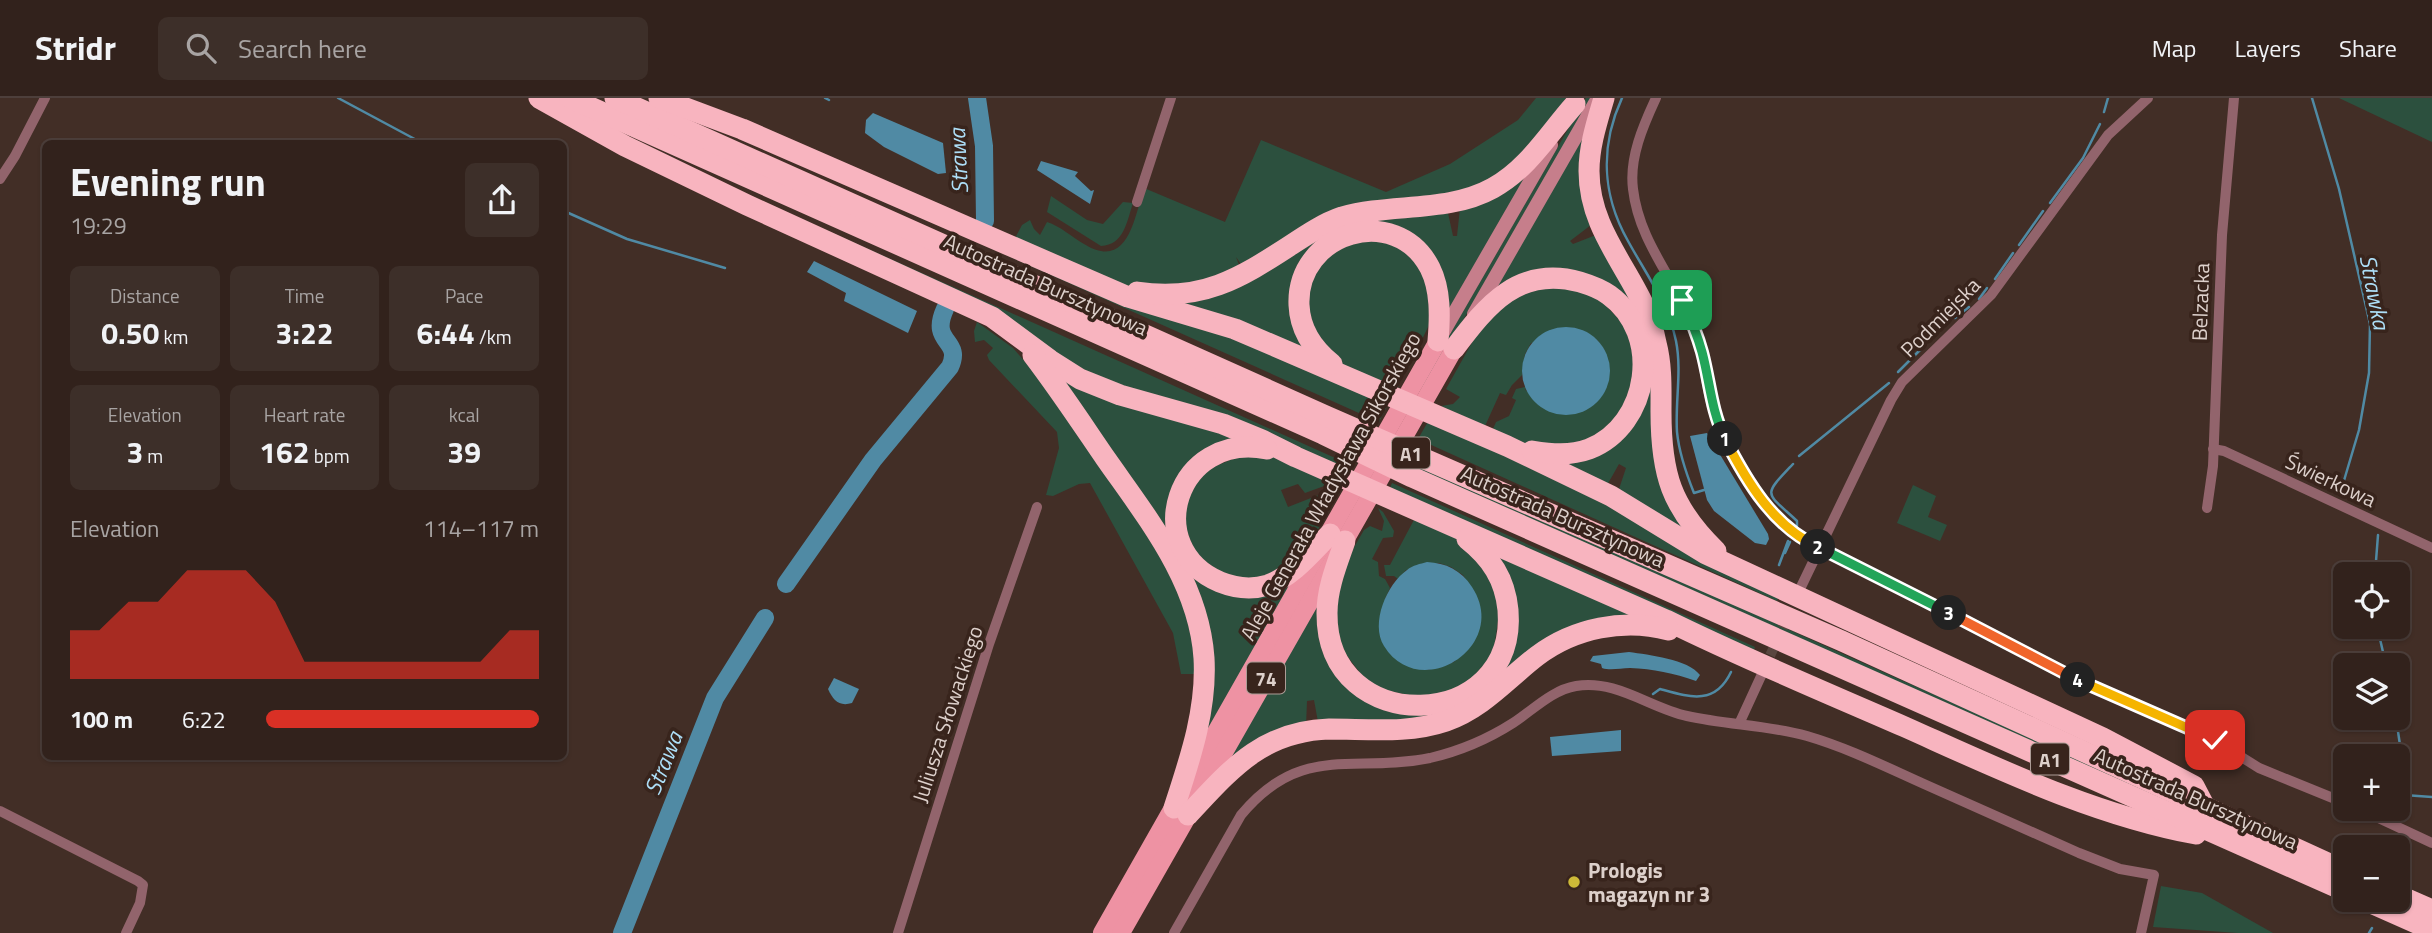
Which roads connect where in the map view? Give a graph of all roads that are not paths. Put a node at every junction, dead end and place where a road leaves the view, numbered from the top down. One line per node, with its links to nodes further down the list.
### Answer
1 (46, 98): 13 (street)
2 (539, 98): 16 (highway)
3 (570, 98): 39 (highway, Autostrada Bursztynowa / A1)
4 (615, 98): 35 (highway, Autostrada Bursztynowa / A1)
5 (659, 98): 15 (highway)
6 (1171, 98): 14 (street)
7 (1598, 98): 17 (main road, Aleje Generała Władysława Sikorskiego)
8 (1604, 98): 29 (highway)
9 (1656, 98): 27 (street)
10 (2148, 98): 27 (street, Podmiejska)
11 (2234, 98): 20 (street, Belzacka)
12 (1577, 101): 15 (highway); 17 (main road, Aleje Generała Władysława Sikorskiego)
13 (0, 179)
14 (1137, 201)
15 (1088, 280): 18 (highway)
16 (1013, 332): 21 (highway); 37 (highway)
17 (1446, 345): 18 (highway); 19 (highway); 22 (main road, Aleje Generała Władysława Sikorskiego / 74); 22 (main road, Aleje Generała Władysława Sikorskiego)
18 (1354, 379): 19 (highway)
19 (1507, 446): 29 (highway)
20 (2213, 449): 24 (street, Belzacka); 28 (street, Świerkowa)
21 (1296, 457): 25 (highway); 26 (highway)
22 (1357, 502): 26 (main road, Aleje Generała Władysława Sikorskiego / 74)
23 (1037, 508): 48 (street, Juliusza Słowackiego)
24 (2207, 508)
25 (1427, 514): 26 (highway); 31 (highway)
26 (1337, 538): 37 (main road, Aleje Generała Władysława Sikorskiego / 74)
27 (1819, 547): 30 (street, Podmiejska); 34 (street)
28 (2432, 548)
29 (1749, 575): 35 (highway)
30 (1800, 589)
31 (1712, 643): 37 (highway); 39 (highway)
32 (1762, 674): 33 (street)
33 (1739, 724): 51 (street); 52 (street)
34 (2333, 798)
35 (2206, 809): 41 (highway, Autostrada Bursztynowa / A1)
36 (0, 811): 47 (street)
37 (1181, 811): 49 (main road, Aleje Generała Władysława Sikorskiego / 74); 50 (main road, Aleje Generała Władysława Sikorskiego / 74)
38 (2385, 821): 40 (street)
39 (2228, 840): 42 (highway, Autostrada Bursztynowa / A1)
40 (2432, 843)
41 (2333, 866)
42 (2333, 886)
43 (2410, 900): 44 (highway)
44 (2432, 910)
45 (2391, 912): 46 (highway)
46 (2432, 930)
47 (127, 933)
48 (898, 933)
49 (1102, 933)
50 (1121, 933)
51 (1174, 933)
52 (2141, 933)

